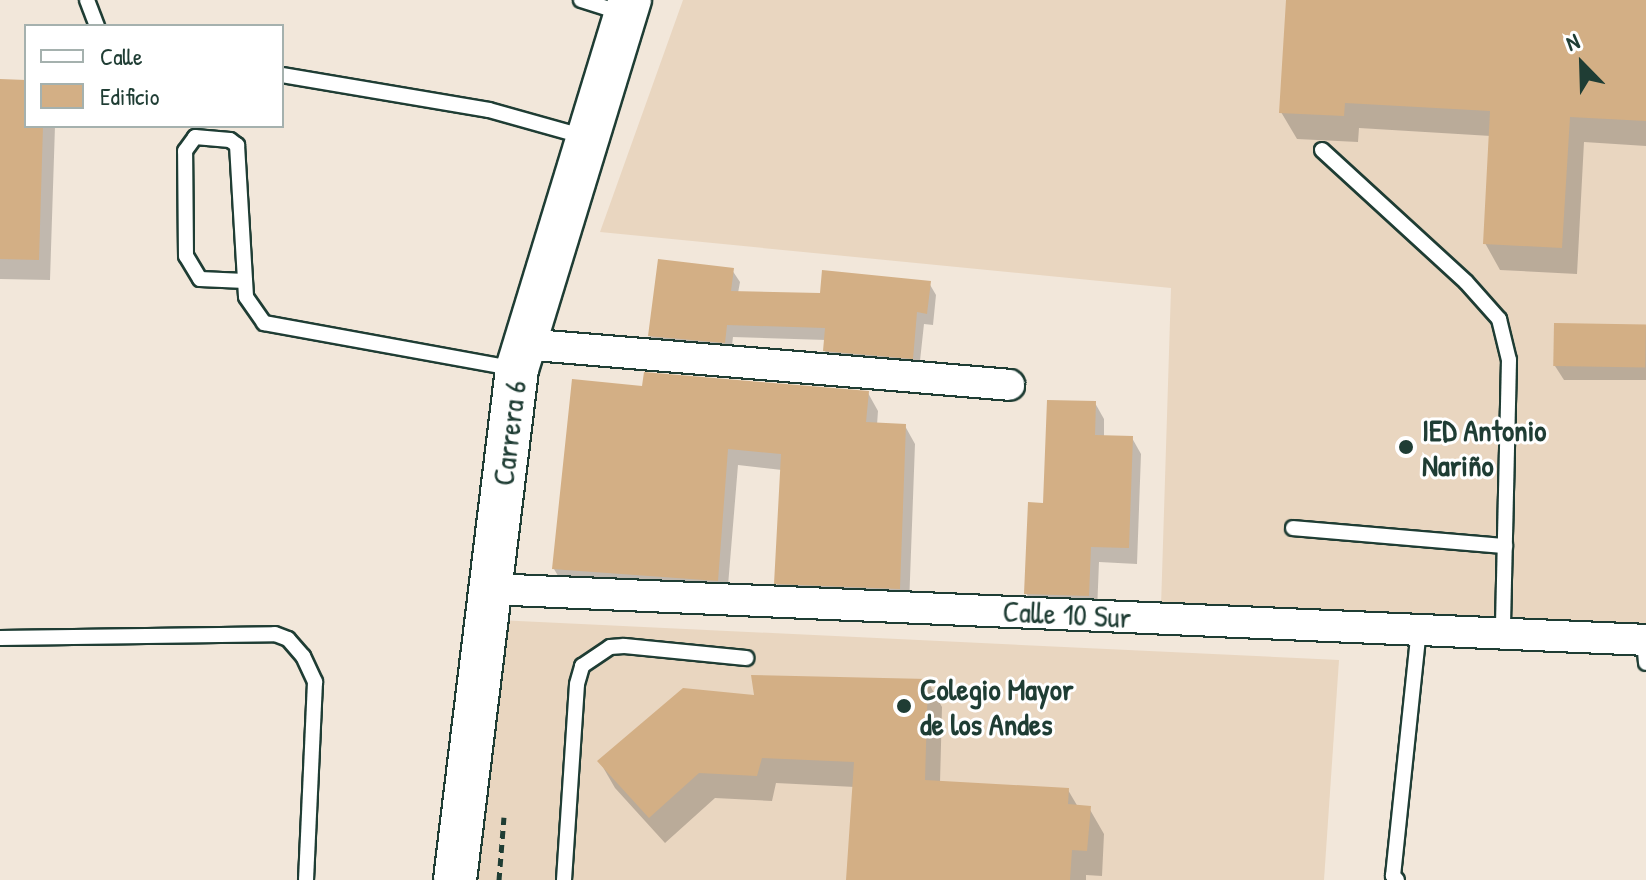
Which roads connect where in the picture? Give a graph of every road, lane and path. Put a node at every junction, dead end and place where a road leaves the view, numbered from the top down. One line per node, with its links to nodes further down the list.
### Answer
1 (87, 0): 4 (lane)
2 (581, 0): 3 (lane)
3 (628, 7): 6 (main road, Carrera 6)
4 (96, 24)
5 (284, 75): 6 (lane)
6 (587, 137): 9 (main road, Carrera 6)
7 (1322, 150): 12 (lane)
8 (245, 281): 8 (lane); 9 (lane)
9 (520, 356): 10 (street); 13 (main road, Carrera 6)
10 (1009, 385)
11 (1293, 528): 12 (lane)
12 (1505, 546): 15 (lane)
13 (489, 589): 14 (street, Calle 10 Sur); 21 (main road, Carrera 6)
14 (1419, 630): 15 (street, Calle 10 Sur); 24 (lane)
15 (1503, 633): 17 (street, Calle 10 Sur)
16 (0, 638): 20 (lane)
17 (1645, 648)
18 (746, 658): 23 (lane)
19 (505, 801): 22 (path)
20 (306, 880)
21 (455, 880)
22 (499, 880)
23 (564, 880)
24 (1397, 880)

